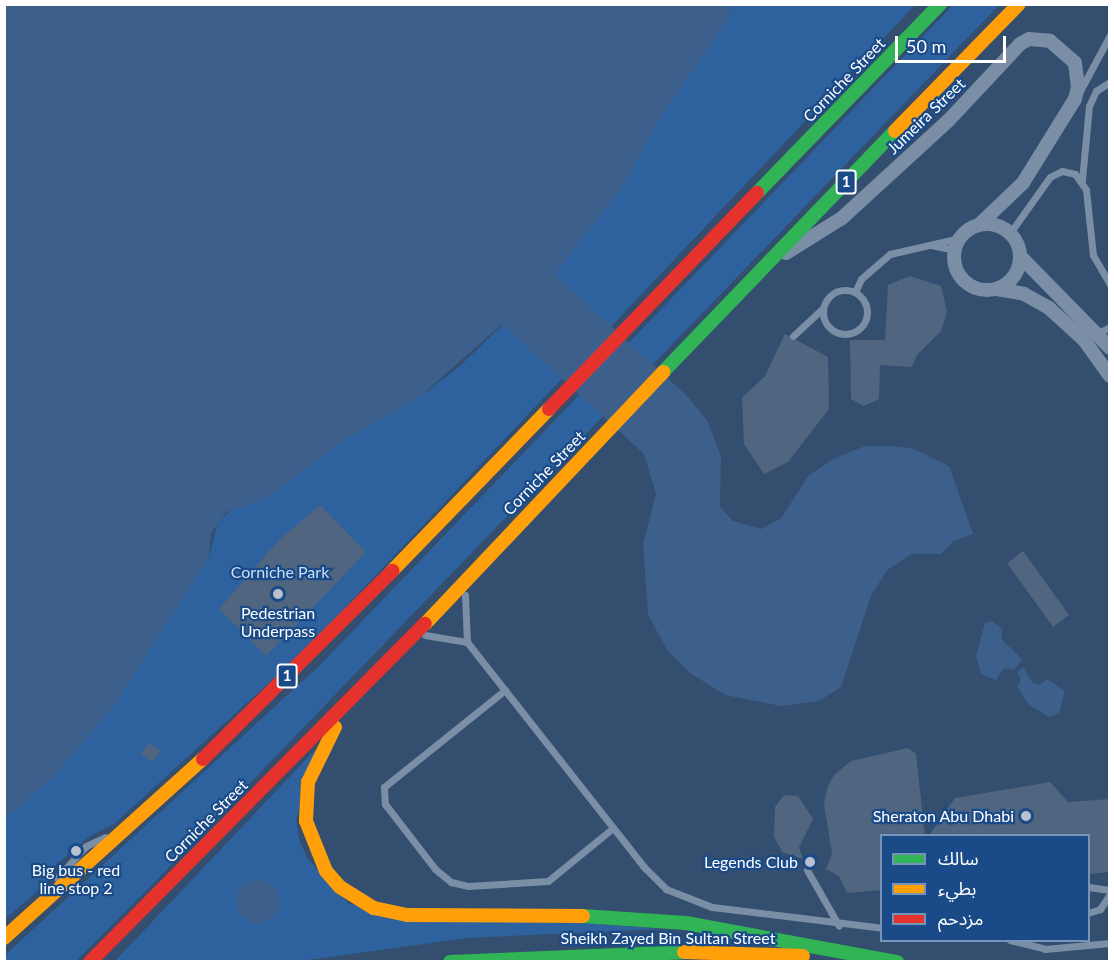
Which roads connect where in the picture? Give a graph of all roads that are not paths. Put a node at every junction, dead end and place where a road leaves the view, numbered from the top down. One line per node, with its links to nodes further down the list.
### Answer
1 (940, 4): 33 (highway, Corniche Street / 1)
2 (1019, 4): 12 (highway, Corniche Street / 1)
3 (1110, 35): 5 (lane, Jumeira Street)
4 (1110, 82): 6 (lane)
5 (1075, 99): 7 (street, Jumeira Street); 12 (street, Jumeira Street)
6 (1082, 180): 8 (lane); 13 (lane)
7 (980, 224): 8 (street); 10 (street)
8 (1010, 233): 11 (street)
9 (926, 244): 10 (lane); 10 (lane); 15 (lane)
10 (957, 244): 14 (street)
11 (1021, 257): 14 (street); 17 (street)
12 (766, 263): 21 (highway, Corniche Street / 1)
13 (1110, 285)
14 (998, 289): 20 (street)
15 (855, 292): 16 (lane); 16 (lane)
16 (822, 309): 18 (lane)
17 (1104, 330): 19 (street)
18 (793, 336)
19 (1110, 348)
20 (1110, 376)
21 (471, 577): 22 (highway, Corniche Street / 1); 23 (lane)
22 (408, 639): 23 (lane); 25 (highway, Corniche Street / 1)
23 (467, 642): 24 (lane)
24 (505, 690): 26 (lane); 26 (lane)
25 (352, 697): 36 (highway, Corniche Street / 1); 39 (highway)
26 (613, 828): 31 (lane)
27 (807, 870): 31 (lane)
28 (1090, 887): 29 (lane)
29 (1110, 892): 30 (lane)
30 (1090, 913)
31 (838, 926): 32 (lane)
32 (880, 928)
33 (4, 938)
34 (1018, 942): 35 (lane)
35 (1110, 943)
36 (90, 962)
37 (450, 962): 38 (highway, Sheikh Zayed Bin Sultan Street)
38 (887, 962)
39 (897, 962)

